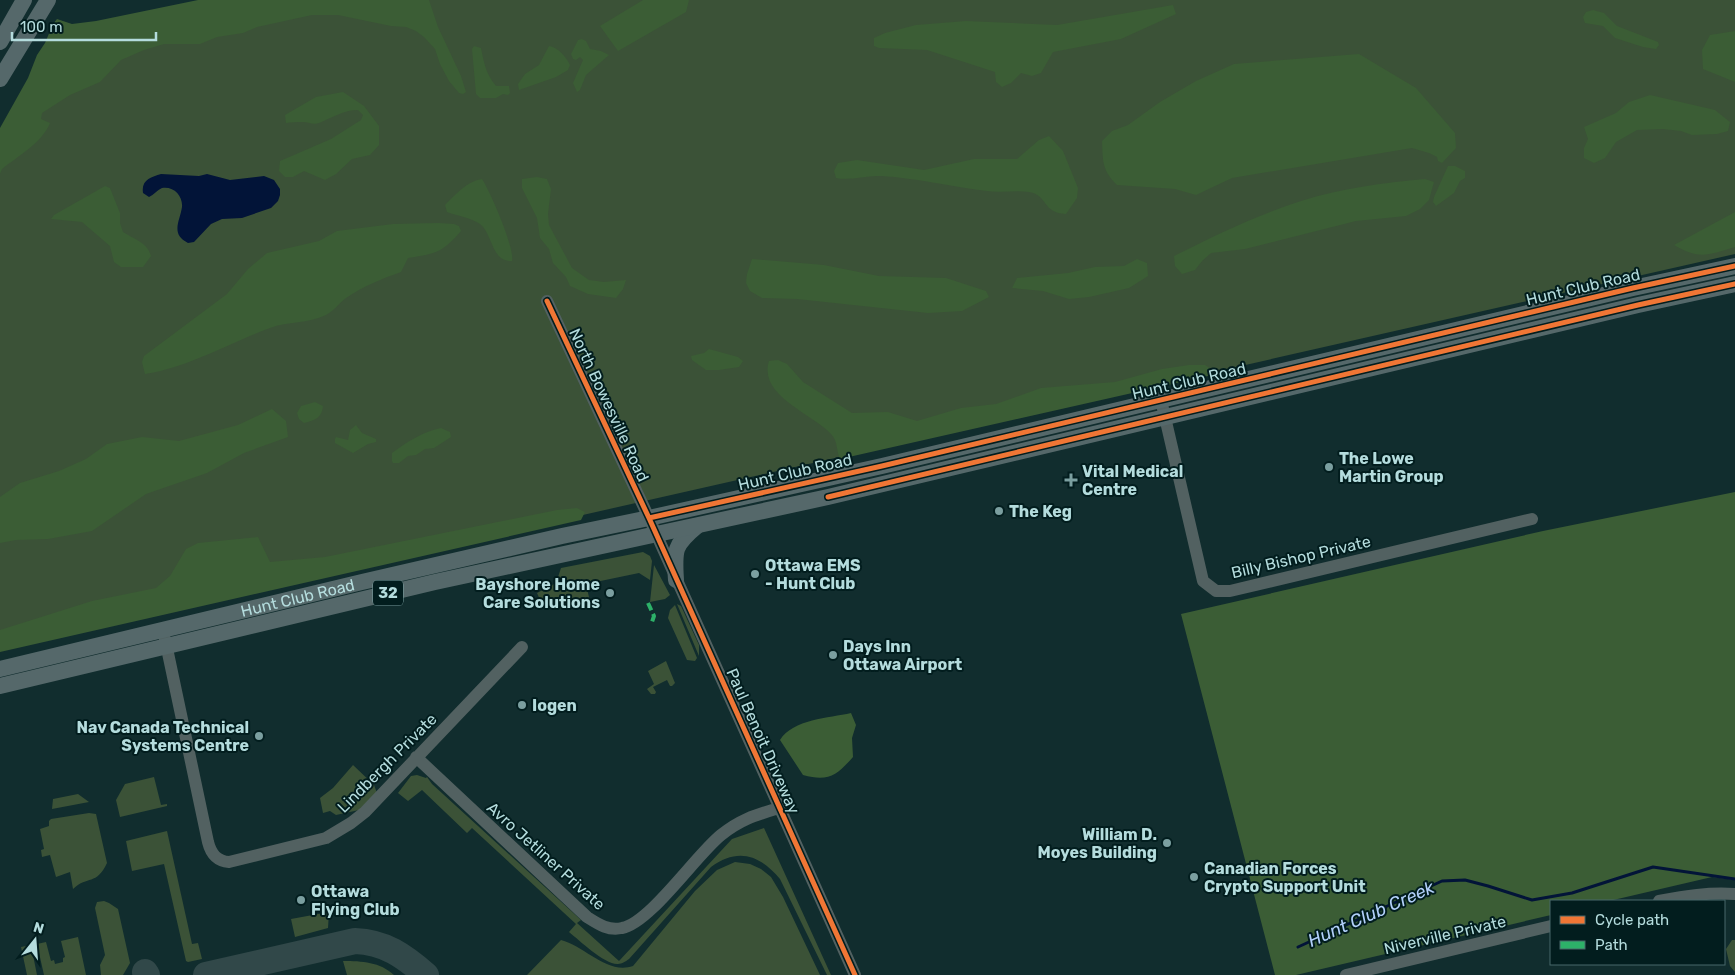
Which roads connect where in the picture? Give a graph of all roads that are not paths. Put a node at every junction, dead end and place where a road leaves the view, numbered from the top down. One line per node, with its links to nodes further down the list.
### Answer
1 (24, 0): 3 (main road)
2 (48, 0): 4 (main road)
3 (0, 42)
4 (0, 79)
5 (1735, 266): 8 (main road, Hunt Club Road / 32)
6 (1735, 284): 9 (main road, Hunt Club Road / 32)
7 (547, 302): 10 (street, North Bowesville Road)
8 (1161, 400): 9 (street, Billy Bishop Private); 10 (main road, Hunt Club Road / 32)
9 (1165, 418): 11 (street, Billy Bishop Private); 12 (main road, Hunt Club Road / 32)
10 (649, 518): 13 (street, Paul Benoit Driveway); 15 (main road, Hunt Club Road / 32)
11 (1532, 518)
12 (697, 525): 13 (main road, Hunt Club Road / 32); 14 (main road)
13 (655, 534): 14 (street, Paul Benoit Driveway); 17 (main road, Hunt Club Road / 32)
14 (676, 580): 21 (street, Paul Benoit Driveway)
15 (162, 629): 17 (street, Lindbergh Private); 18 (main road, Hunt Club Road / 32)
16 (522, 646): 20 (street, Lindbergh Private)
17 (166, 647): 19 (main road, Hunt Club Road / 32); 20 (street, Lindbergh Private)
18 (0, 669)
19 (0, 686)
20 (416, 757): 21 (street, Avro Jetliner Private)
21 (779, 808): 25 (street, Paul Benoit Driveway)
22 (1735, 894): 23 (street)
23 (1664, 900)
24 (1550, 926): 26 (street, Niverville Private)
25 (855, 975)
26 (1346, 975)

